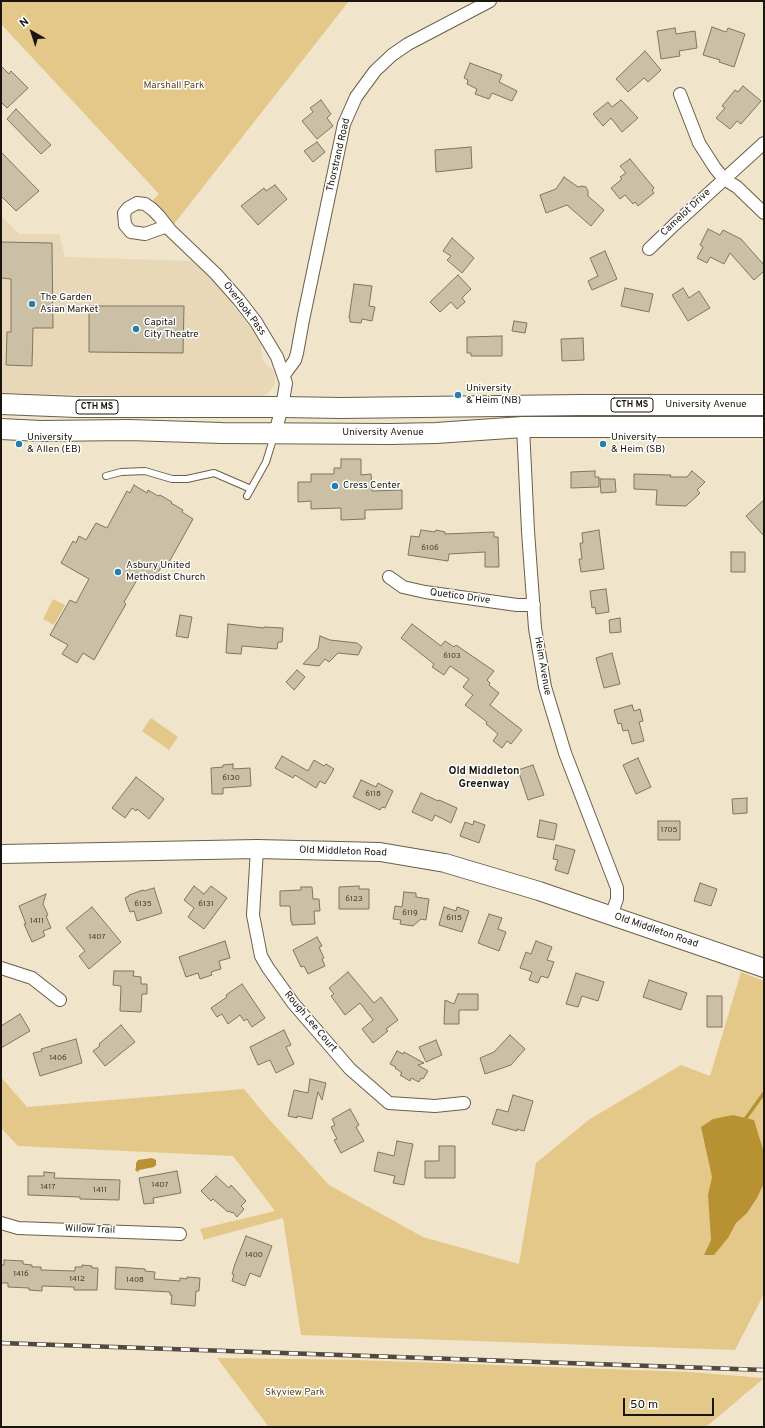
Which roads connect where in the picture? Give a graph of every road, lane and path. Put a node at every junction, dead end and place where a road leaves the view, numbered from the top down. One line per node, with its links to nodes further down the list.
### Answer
1 (490, 1): 8 (street, Thorstrand Road)
2 (680, 94): 4 (street)
3 (764, 143): 4 (street, Camelot Drive)
4 (724, 178): 5 (street); 7 (street, Camelot Drive)
5 (764, 213)
6 (167, 226): 8 (street, Overlook Pass)
7 (649, 249)
8 (284, 375): 12 (street, Overlook Pass)
9 (1, 404): 12 (main road, University Avenue / CTH MS)
10 (629, 405): 11 (main road, University Avenue / CTH MS); 12 (main road, University Avenue / CTH MS); 13 (main road)
11 (764, 405)
12 (282, 407): 16 (street, Overlook Pass)
13 (523, 427): 14 (main road, University Avenue); 16 (main road, University Avenue); 21 (street, Heim Avenue)
14 (764, 428)
15 (1, 430): 16 (main road, University Avenue)
16 (275, 433): 18 (lane)
17 (106, 476): 18 (lane)
18 (251, 489): 19 (lane)
19 (247, 496)
20 (389, 577): 21 (street, Quetico Drive)
21 (534, 605): 24 (street, Heim Avenue)
22 (257, 850): 23 (street, Old Middleton Road); 24 (street, Old Middleton Road); 28 (street, Rough Lee Court)
23 (1, 854)
24 (611, 916): 26 (street, Old Middleton Road)
25 (1, 968): 27 (street)
26 (764, 968)
27 (60, 1000)
28 (464, 1103)
29 (1, 1223): 30 (street, Willow Trail)
30 (180, 1234)

